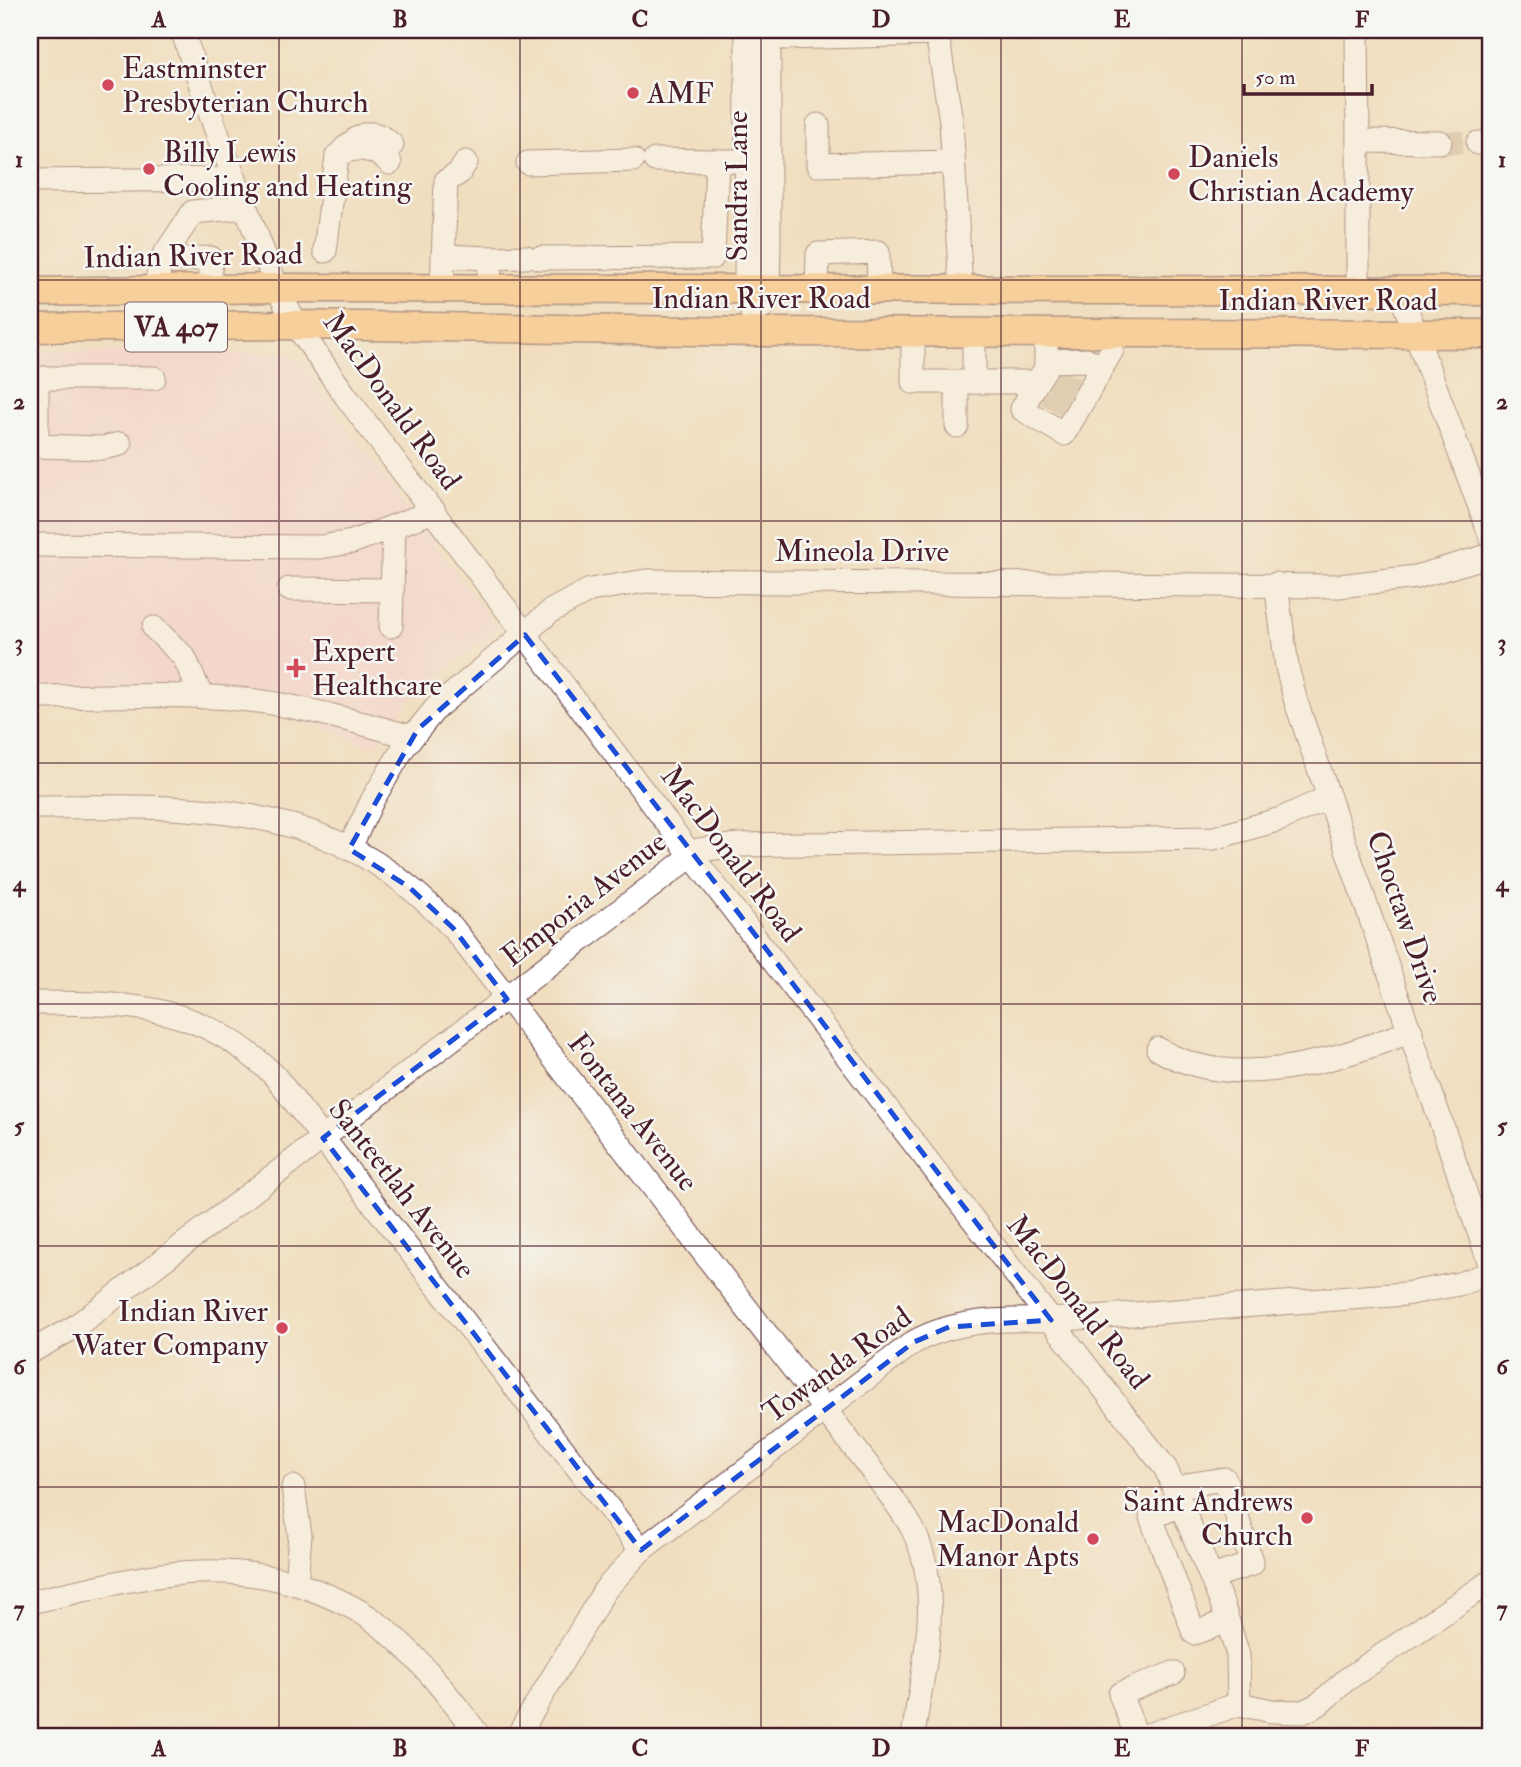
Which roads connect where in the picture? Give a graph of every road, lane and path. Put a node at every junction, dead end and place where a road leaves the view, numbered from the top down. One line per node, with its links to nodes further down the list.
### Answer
1 (182, 30): 13 (street, MacDonald Road)
2 (1357, 30): 5 (street)
3 (758, 34): 9 (street, Sandra Lane); 11 (street); 26 (street, Sandra Lane)
4 (818, 125): 11 (street)
5 (1358, 141): 6 (street); 28 (street)
6 (1440, 142)
7 (391, 154): 16 (street)
8 (717, 161): 9 (street); 12 (street); 18 (street)
9 (747, 161): 26 (street, Sandra Lane)
10 (466, 162): 17 (street)
11 (953, 162): 27 (street)
12 (528, 163)
13 (235, 179): 14 (street); 15 (street, MacDonald Road)
14 (30, 181)
15 (246, 206): 20 (street); 21 (street, MacDonald Road)
16 (325, 251)
17 (443, 256): 19 (street); 23 (street)
18 (663, 257): 19 (street); 25 (street)
19 (490, 258): 24 (street)
20 (162, 260): 22 (street); 30 (street)
21 (277, 288): 22 (main road, Indian River Road / VA 407); 23 (main road, Indian River Road); 33 (street, MacDonald Road)
22 (209, 289): 30 (main road, Indian River Road / VA 407)
23 (442, 289): 24 (main road, Indian River Road)
24 (489, 289): 25 (main road, Indian River Road)
25 (664, 289): 26 (main road, Indian River Road)
26 (757, 289): 27 (main road, Indian River Road); 35 (street, Sandra Lane)
27 (961, 289): 28 (main road, Indian River Road)
28 (1358, 289): 29 (main road, Indian River Road)
29 (1399, 289): 31 (main road, Indian River Road); 40 (street)
30 (155, 290): 32 (main road, Indian River Road / VA 407)
31 (1491, 290)
32 (30, 292)
33 (296, 325): 34 (main road, Indian River Road / VA 407); 35 (main road, Indian River Road); 49 (street, MacDonald Road)
34 (30, 328)
35 (757, 332): 36 (main road, Indian River Road)
36 (913, 332): 37 (main road, Indian River Road); 46 (street)
37 (974, 332): 38 (main road, Indian River Road); 46 (street)
38 (1046, 332): 39 (main road, Indian River Road); 45 (street)
39 (1112, 332): 40 (main road, Indian River Road); 42 (street)
40 (1416, 333): 41 (main road, Indian River Road); 51 (street)
41 (1491, 334)
42 (1102, 368): 45 (street); 45 (street)
43 (33, 378): 44 (street); 48 (street)
44 (154, 378)
45 (1044, 379): 46 (street)
46 (966, 382): 47 (street)
47 (957, 426)
48 (120, 444)
49 (434, 511): 50 (street); 59 (street, MacDonald Road)
50 (394, 527): 52 (street); 56 (street)
51 (1491, 537)
52 (30, 545)
53 (1491, 555): 54 (street, Mineola Drive)
54 (1276, 584): 59 (street, Mineola Drive); 63 (street, Choctaw Drive)
55 (289, 589): 56 (street)
56 (392, 590): 57 (street)
57 (391, 626)
58 (154, 628): 61 (street)
59 (525, 635): 62 (street, Mineola Drive); 66 (street, MacDonald Road)
60 (30, 697): 61 (street)
61 (202, 697): 62 (street)
62 (412, 737): 65 (street, Mineola Drive)
63 (1329, 797): 66 (street, Emporia Avenue); 69 (street, Choctaw Drive)
64 (30, 807): 65 (street, Fontana Avenue)
65 (349, 849): 67 (street, Fontana Avenue)
66 (692, 856): 67 (street, Emporia Avenue); 74 (street, MacDonald Road)
67 (507, 999): 71 (street, Emporia Avenue); 76 (street, Fontana Avenue)
68 (30, 1003): 71 (street, Santeetlah Avenue)
69 (1411, 1031): 70 (street); 72 (street, Choctaw Drive)
70 (1158, 1049)
71 (323, 1138): 75 (street, Emporia Avenue); 79 (street, Santeetlah Avenue)
72 (1491, 1267)
73 (1491, 1273): 74 (street, Towanda Road)
74 (1051, 1320): 76 (street, Towanda Road); 78 (street, MacDonald Road)
75 (30, 1352)
76 (824, 1411): 79 (street, Towanda Road); 90 (street, Fontana Avenue)
77 (293, 1486): 82 (street)
78 (1179, 1498): 80 (street, MacDonald Road); 80 (street); 84 (street)
79 (641, 1550): 89 (street, Towanda Road)
80 (1211, 1577): 84 (street, MacDonald Road)
81 (1491, 1581): 86 (street)
82 (296, 1584): 83 (street); 88 (street)
83 (30, 1602)
84 (1227, 1621): 86 (street, MacDonald Road)
85 (1173, 1673): 91 (street)
86 (1239, 1704): 87 (street)
87 (1190, 1729): 91 (street)
88 (480, 1737)
89 (517, 1737)
90 (912, 1737)
91 (1140, 1737)

